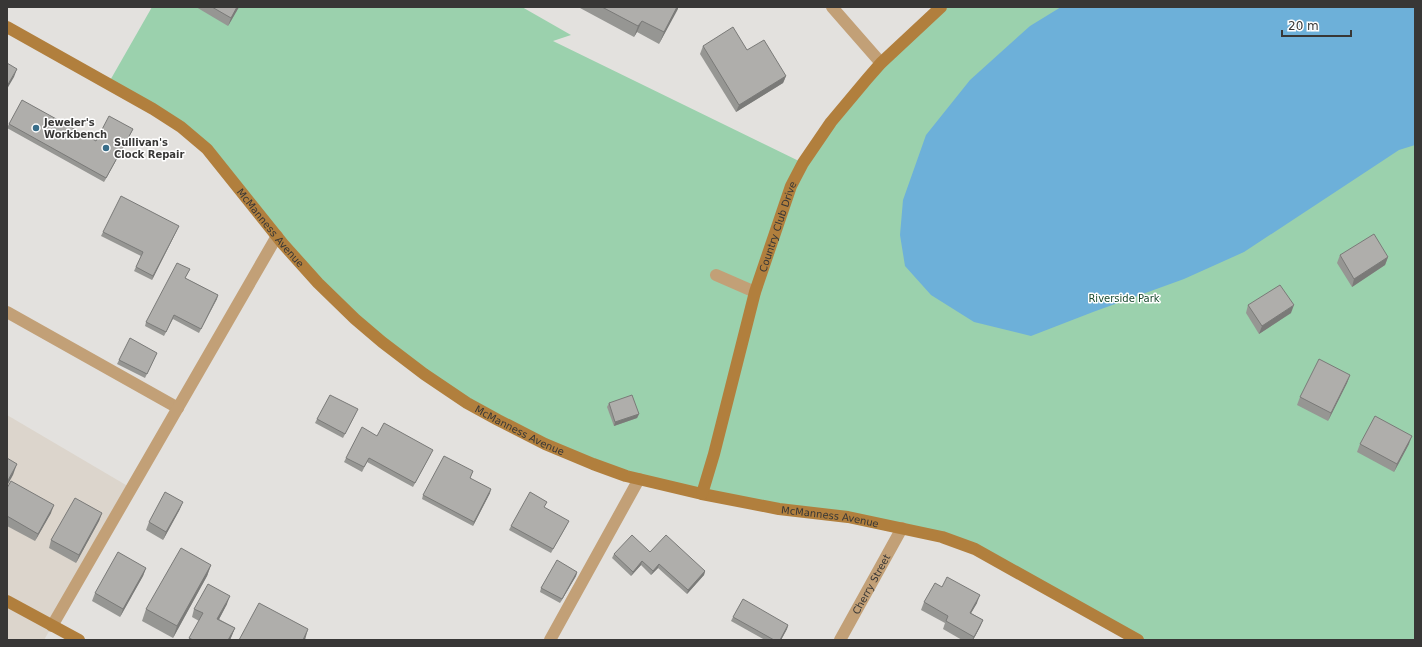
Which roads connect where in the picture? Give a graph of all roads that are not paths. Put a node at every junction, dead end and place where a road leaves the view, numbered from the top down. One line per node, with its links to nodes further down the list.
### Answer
1 (832, 7): 4 (street)
2 (941, 7): 4 (main road, Country Club Drive)
3 (7, 27): 5 (main road, McManness Avenue)
4 (881, 63): 7 (main road, Country Club Drive)
5 (277, 236): 9 (street); 10 (main road, McManness Avenue)
6 (716, 275): 7 (street)
7 (754, 292): 11 (main road, Country Club Drive)
8 (7, 312): 9 (street)
9 (178, 408): 14 (street)
10 (639, 480): 11 (main road, McManness Avenue); 16 (street)
11 (702, 494): 12 (main road, McManness Avenue)
12 (902, 528): 17 (street, Cherry Street); 18 (main road, McManness Avenue)
13 (7, 601): 14 (main road)
14 (52, 626): 15 (main road)
15 (79, 640)
16 (550, 640)
17 (840, 640)
18 (1137, 640)

